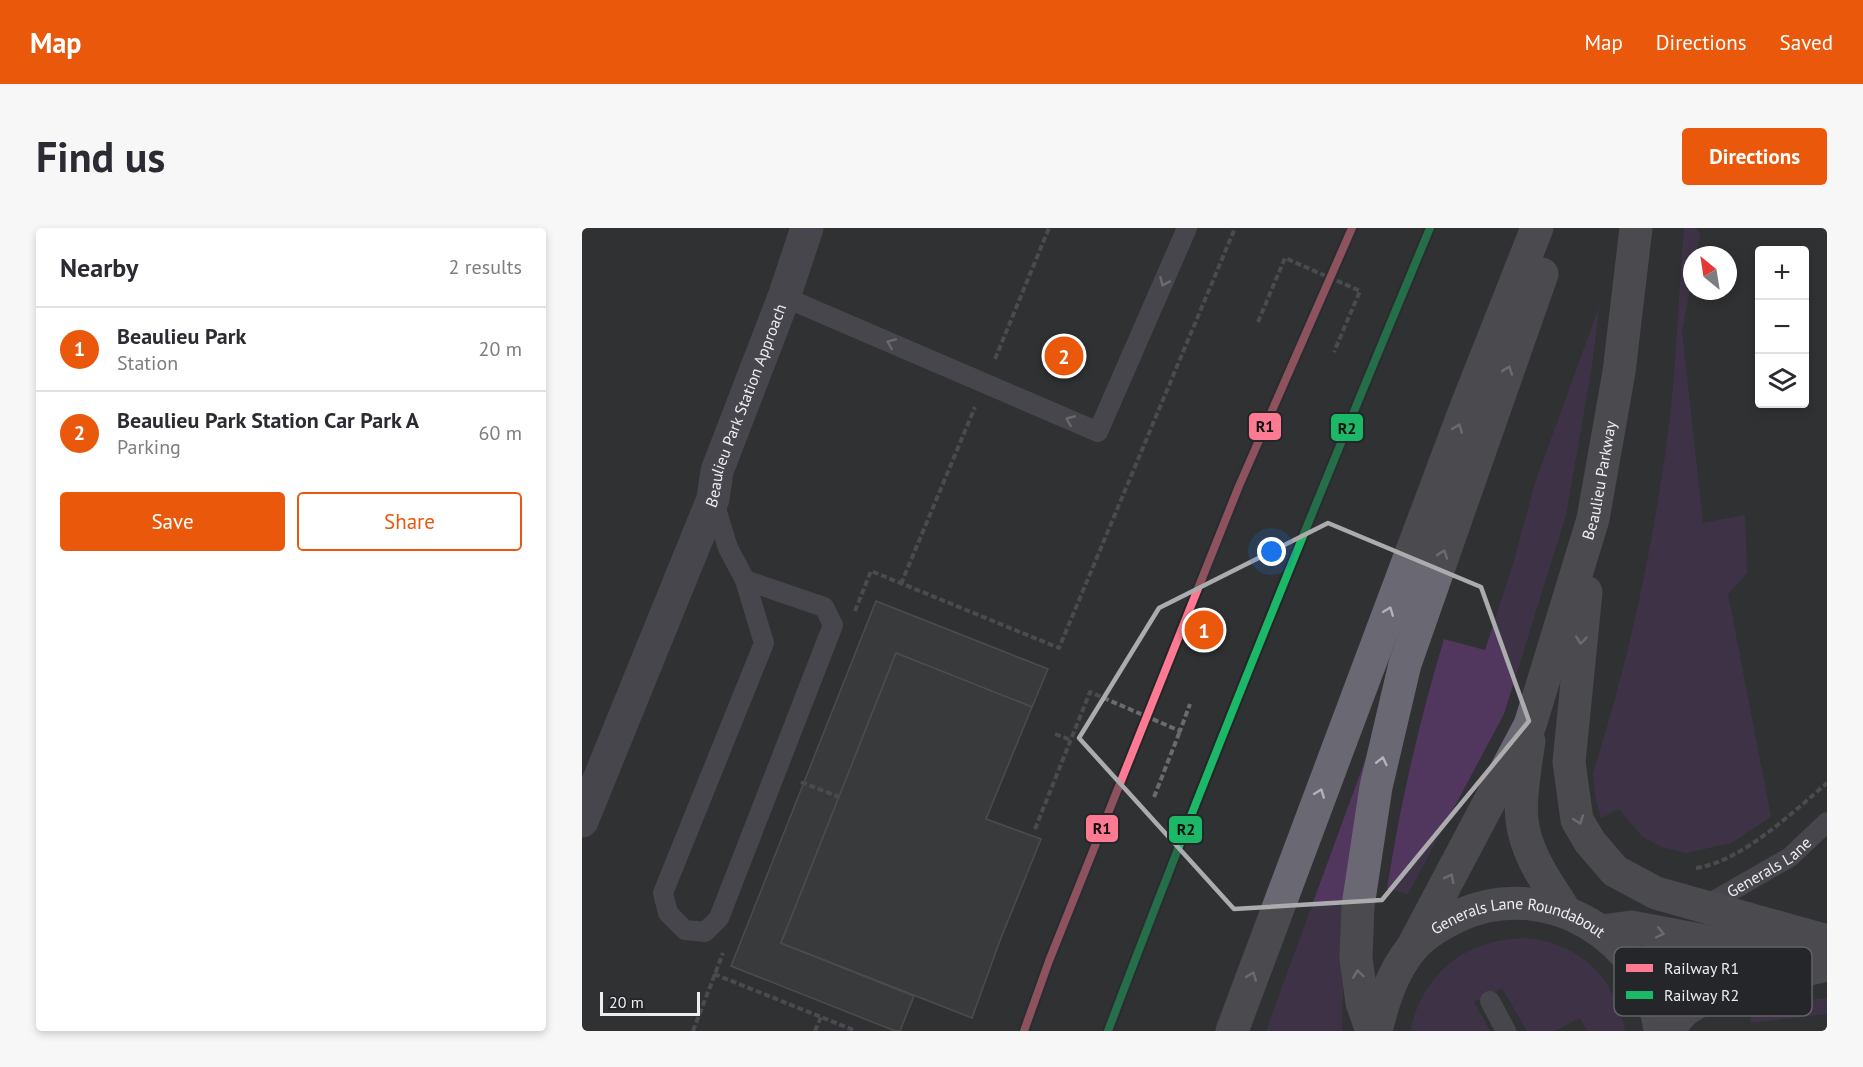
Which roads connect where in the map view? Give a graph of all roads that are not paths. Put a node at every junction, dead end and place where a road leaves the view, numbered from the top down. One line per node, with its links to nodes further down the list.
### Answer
1 (807, 228): 6 (street, Beaulieu Park Station Approach)
2 (1187, 228): 6 (lane, one-way to 6)
3 (1537, 228): 24 (highway, one-way to 3)
4 (1560, 228): 25 (highway, one-way to 4)
5 (1636, 228): 8 (highway, Beaulieu Parkway)
6 (784, 297): 7 (street, Beaulieu Park Station Approach)
7 (713, 499): 9 (lane, Beaulieu Park Station Approach); 11 (street)
8 (1593, 519): 10 (highway, Beaulieu Parkway); 13 (highway, one-way to 13)
9 (745, 580): 9 (lane, Beaulieu Park Station Approach)
10 (1530, 725): 14 (highway, Beaulieu Parkway); 18 (highway, Beaulieu Parkway, one-way to 10)
11 (582, 821)
12 (1827, 822): 13 (lane, Generals Lane)
13 (1705, 906): 16 (highway)
14 (1565, 911): 15 (highway, Generals Lane Roundabout); 18 (highway, Generals Lane Roundabout)
15 (1602, 931): 16 (highway, one-way to 16); 17 (highway, Generals Lane Roundabout)
16 (1827, 943)
17 (1620, 947)
18 (1412, 948): 25 (highway, Generals Lane Roundabout)
19 (1827, 965): 20 (highway)
20 (1812, 969)
21 (1490, 1001): 26 (lane)
22 (1656, 1016): 27 (highway, Generals Lane Roundabout)
23 (1680, 1016): 28 (highway)
24 (1232, 1031)
25 (1374, 1031)
26 (1506, 1031)
27 (1660, 1031)
28 (1667, 1031)

